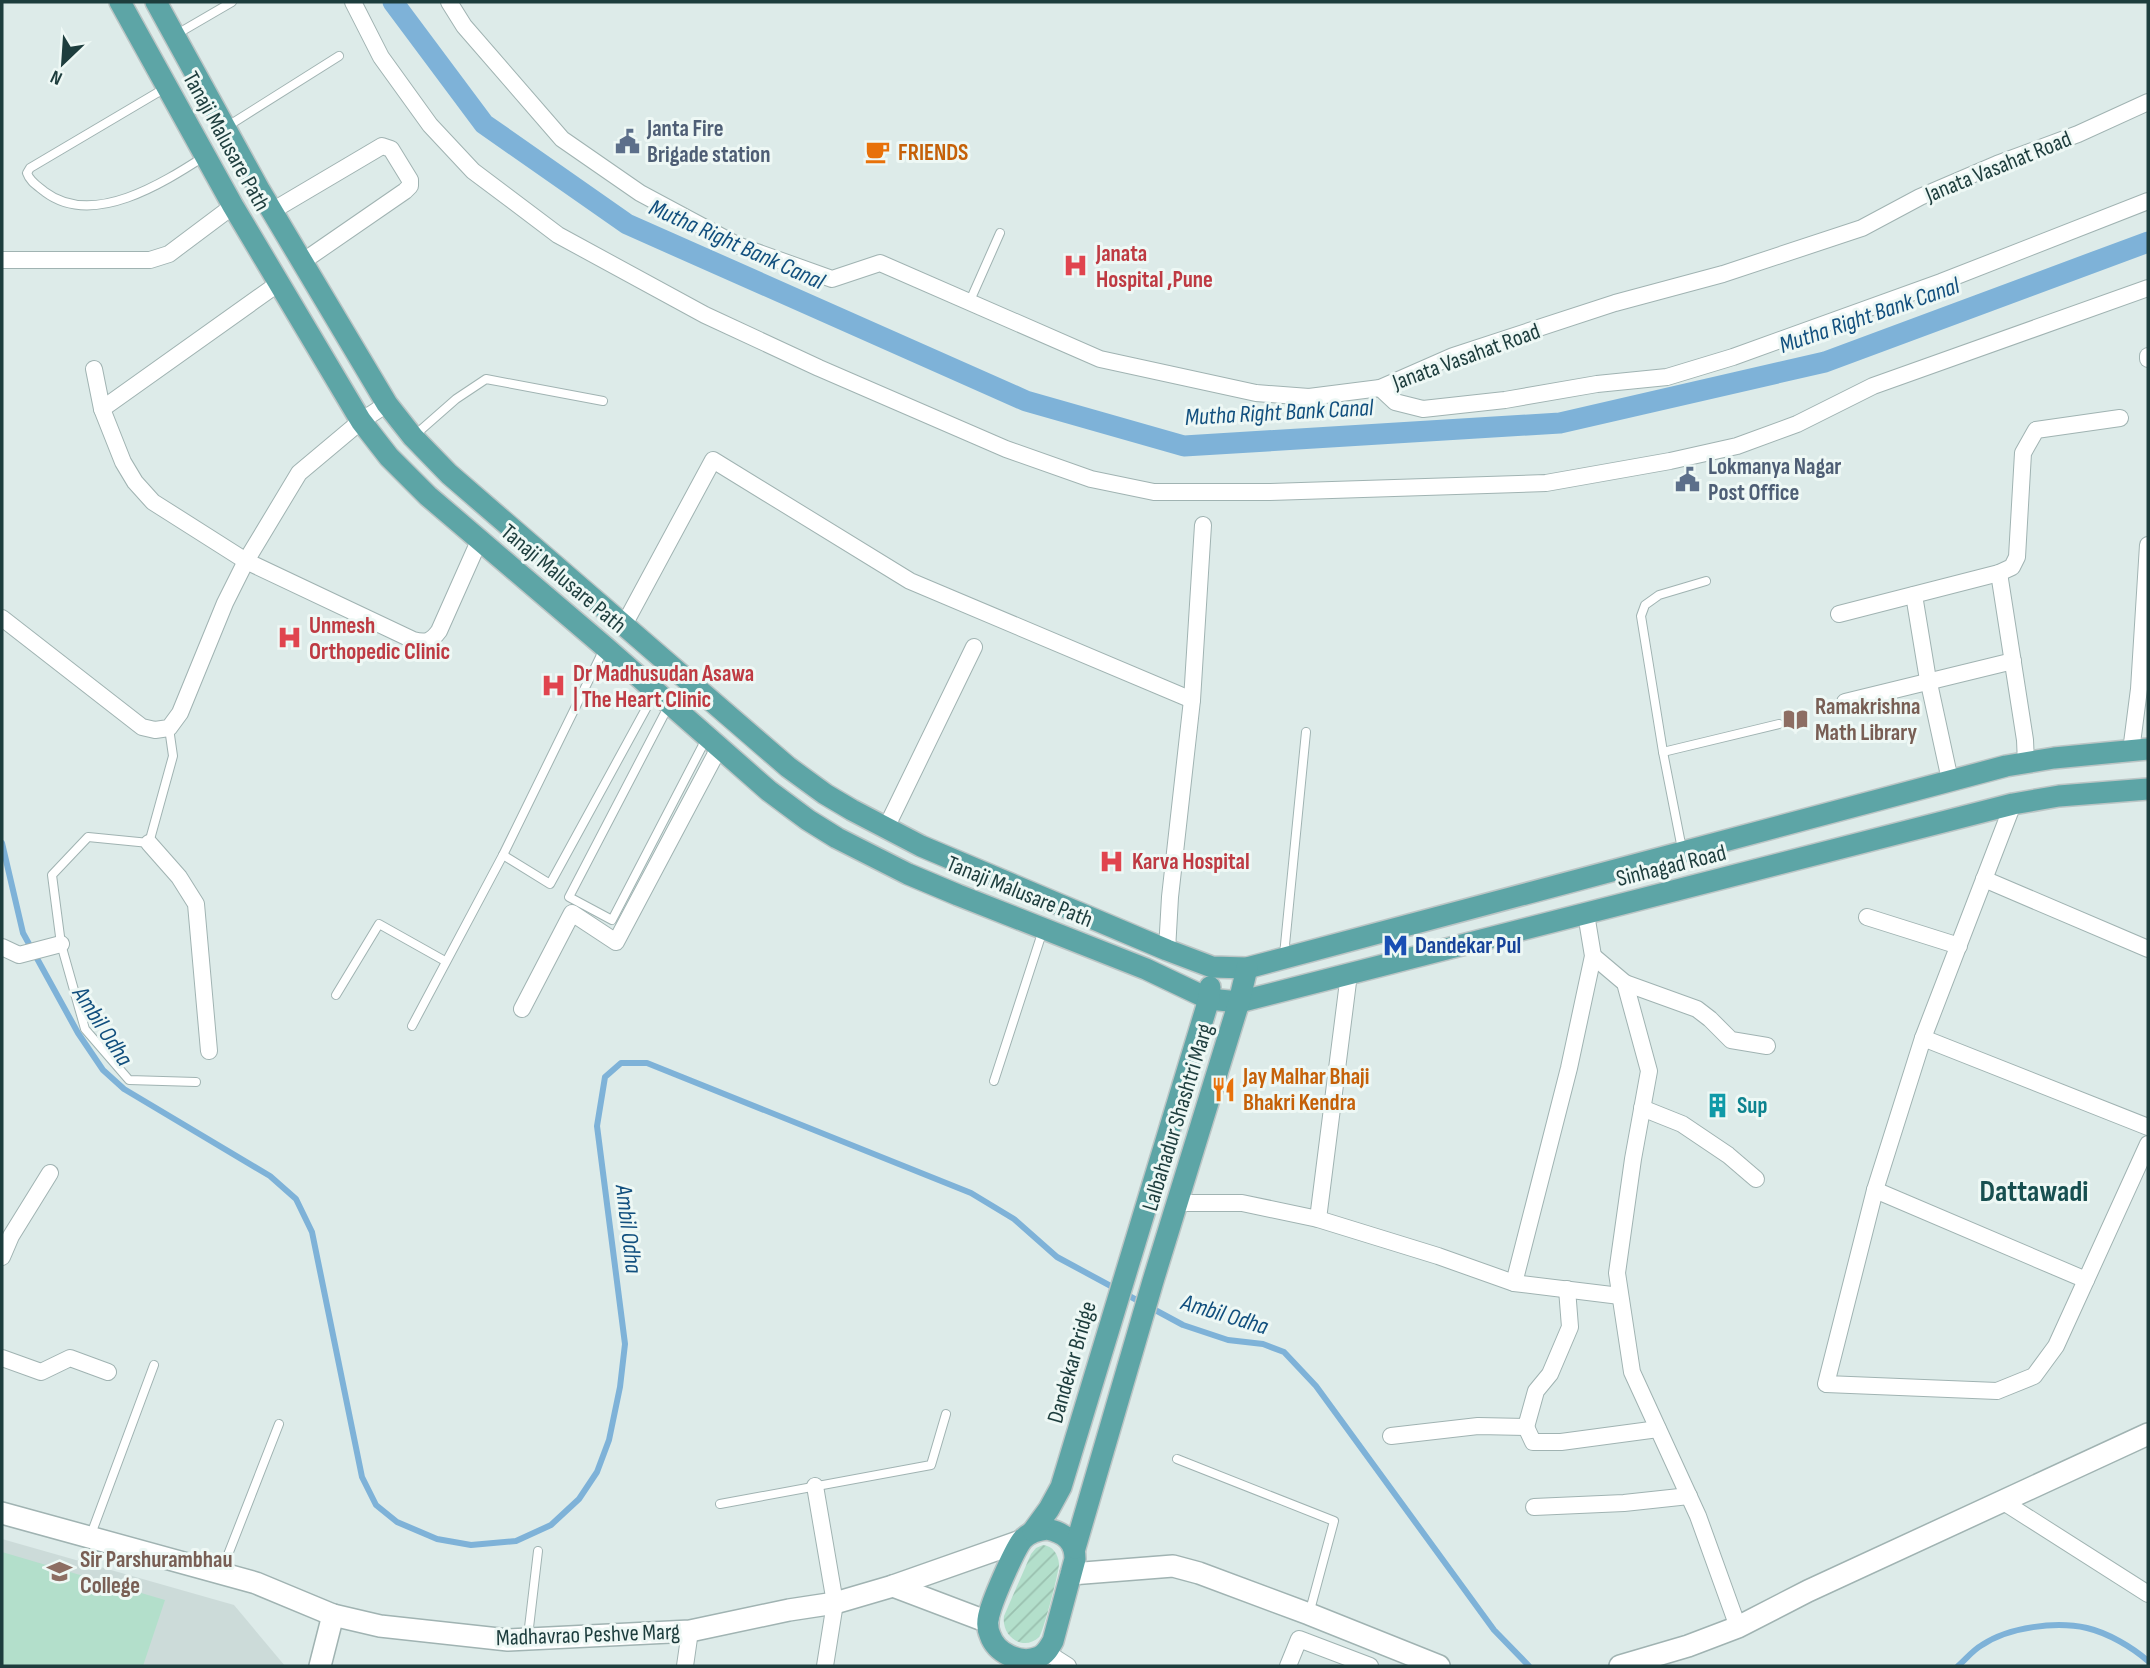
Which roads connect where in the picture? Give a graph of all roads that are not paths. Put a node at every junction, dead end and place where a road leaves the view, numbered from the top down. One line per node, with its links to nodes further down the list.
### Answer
1 (120, 2): 8 (main road, Tanaji Malusare Path)
2 (156, 2): 6 (main road, Tanaji Malusare Path)
3 (232, 2): 6 (lane)
4 (353, 2): 19 (street)
5 (449, 2): 20 (street, Janata Vasahat Road)
6 (174, 35): 10 (main road, Tanaji Malusare Path)
7 (339, 56): 10 (lane)
8 (167, 87): 11 (main road, Tanaji Malusare Path); 11 (lane)
9 (2148, 102): 22 (street, Janata Vasahat Road)
10 (225, 128): 14 (main road, Tanaji Malusare Path)
11 (205, 156): 13 (main road, Tanaji Malusare Path)
12 (2148, 201): 22 (street)
13 (233, 206): 16 (street); 18 (main road, Tanaji Malusare Path)
14 (272, 211): 17 (main road, Tanaji Malusare Path); 17 (street)
15 (1000, 233): 20 (lane)
16 (2, 260)
17 (302, 262): 24 (main road, Tanaji Malusare Path)
18 (279, 283): 25 (street); 27 (main road, Tanaji Malusare Path)
19 (2148, 288)
20 (969, 303): 22 (street, Janata Vasahat Road)
21 (94, 369): 25 (street)
22 (1380, 388)
23 (603, 401): 28 (lane)
24 (387, 404): 27 (street); 28 (main road, Tanaji Malusare Path)
25 (102, 409): 32 (street)
26 (2120, 418): 33 (street)
27 (361, 421): 30 (main road, Tanaji Malusare Path); 32 (street)
28 (413, 437): 38 (main road, Tanaji Malusare Path)
29 (1203, 525): 44 (street)
30 (479, 541): 32 (street); 39 (main road, Tanaji Malusare Path)
31 (2148, 545): 50 (street)
32 (246, 561): 47 (street)
33 (1999, 573): 35 (street); 41 (street)
34 (1706, 582): 51 (lane)
35 (1914, 595): 36 (street); 42 (street)
36 (1839, 614)
37 (2, 618): 47 (street)
38 (624, 625): 44 (street); 56 (main road, Tanaji Malusare Path)
39 (606, 647): 43 (main road, Tanaji Malusare Path); 59 (lane)
40 (974, 647): 56 (street)
41 (2013, 661): 42 (street); 52 (street)
42 (1929, 682): 45 (street); 53 (street)
43 (662, 698): 49 (main road, Tanaji Malusare Path); 49 (lane); 59 (lane)
44 (1192, 700): 72 (street)
45 (1845, 702)
46 (1779, 724): 51 (lane)
47 (169, 728): 57 (lane)
48 (1306, 732): 74 (lane)
49 (713, 743): 63 (main road, Tanaji Malusare Path); 83 (street)
50 (2139, 750): 52 (main road, Sinhagad Road)
51 (1662, 752): 58 (lane)
52 (2026, 763): 53 (main road, Sinhagad Road)
53 (1950, 780): 58 (main road, Sinhagad Road)
54 (2148, 789): 55 (main road, Sinhagad Road)
55 (2013, 804): 62 (street); 64 (main road, Sinhagad Road)
56 (886, 828): 60 (main road, Tanaji Malusare Path)
57 (149, 843): 68 (lane); 87 (street)
58 (1683, 852): 61 (main road, Sinhagad Road)
59 (503, 855): 75 (lane)
60 (970, 866): 63 (main road); 72 (main road, Tanaji Malusare Path)
61 (1608, 872): 64 (main road); 74 (main road, Sinhagad Road)
62 (1984, 879): 69 (street); 71 (street)
63 (958, 895): 67 (main road, Tanaji Malusare Path)
64 (1619, 905): 65 (main road, Sinhagad Road)
65 (1586, 914): 73 (street); 78 (main road, Sinhagad Road)
66 (1867, 917): 69 (street)
67 (1043, 930): 81 (main road, Tanaji Malusare Path); 88 (lane)
68 (61, 944): 70 (street); 89 (lane)
69 (1959, 946): 85 (street)
70 (2, 947)
71 (2148, 949)
72 (1167, 950): 76 (main road, Tanaji Malusare Path)
73 (1593, 956): 79 (street); 102 (street)
74 (1284, 958): 77 (main road, Sinhagad Road)
75 (445, 961): 80 (lane); 84 (lane)
76 (1214, 967): 77 (main road, Sinhagad Road); 81 (main road, Lalbahadur Shashtri Marg)
77 (1247, 968): 82 (main road, Lalbahadur Shashtri Marg)
78 (1349, 974): 82 (main road, Sinhagad Road); 97 (street)
79 (1625, 983): 86 (street); 90 (street)
80 (336, 995)
81 (1209, 999): 82 (main road, Sinhagad Road); 100 (main road, Lalbahadur Shashtri Marg)
82 (1239, 1002): 96 (main road, Lalbahadur Shashtri Marg)
83 (522, 1009)
84 (412, 1026)
85 (1923, 1038): 91 (street); 95 (street)
86 (1768, 1046)
87 (209, 1051)
88 (994, 1081)
89 (196, 1082)
90 (1642, 1108): 94 (street); 104 (street)
91 (2148, 1127)
92 (2148, 1144): 101 (street)
93 (50, 1173): 98 (street)
94 (1756, 1179)
95 (1875, 1190): 101 (street); 101 (street)
96 (1178, 1203): 97 (street); 123 (main road, Lalbahadur Shashtri Marg)
97 (1318, 1219): 102 (street)
98 (6, 1234): 99 (street)
99 (2, 1257)
100 (1125, 1272): 121 (main road, Dandekar Bridge)
101 (2085, 1280)
102 (1514, 1283): 103 (street)
103 (1567, 1289): 104 (street); 110 (street)
104 (1620, 1296): 111 (street)
105 (2, 1358): 107 (street)
106 (153, 1365): 122 (lane)
107 (108, 1372)
108 (946, 1414): 115 (lane)
109 (279, 1424): 125 (lane)
110 (1526, 1427): 111 (street); 113 (street)
111 (1658, 1429): 116 (street)
112 (2148, 1434): 117 (street)
113 (1391, 1436)
114 (1178, 1459): 130 (lane)
115 (814, 1486): 118 (lane); 129 (street)
116 (1689, 1496): 119 (street); 133 (street)
117 (2002, 1501): 128 (street); 133 (street)
118 (720, 1504)
119 (1534, 1507)
120 (2, 1513): 122 (street, Madhavrao Peshve Marg)
121 (1027, 1536): 123 (main road); 127 (street, Madhavrao Peshve Marg); 132 (main road)
122 (90, 1537): 125 (street, Madhavrao Peshve Marg)
123 (1075, 1548): 126 (main road)
124 (538, 1551): 135 (lane)
125 (220, 1573): 131 (street, Madhavrao Peshve Marg)
126 (1071, 1574): 130 (street); 137 (main road)
127 (893, 1586): 129 (street, Madhavrao Peshve Marg); 132 (street)
128 (2148, 1594)
129 (835, 1604): 134 (street, Madhavrao Peshve Marg); 140 (street)
130 (1309, 1614): 145 (street)
131 (333, 1615): 135 (street, Madhavrao Peshve Marg); 138 (street)
132 (988, 1622): 136 (main road)
133 (1738, 1627): 146 (street)
134 (690, 1631): 135 (street, Madhavrao Peshve Marg); 139 (street)
135 (527, 1639)
136 (995, 1644): 137 (main road); 141 (main road)
137 (1040, 1658): 142 (street)
138 (320, 1666)
139 (685, 1666)
140 (825, 1666)
141 (995, 1666)
142 (1068, 1666)
143 (1288, 1666): 144 (street)
144 (1370, 1666)
145 (1438, 1666)
146 (1620, 1666)

